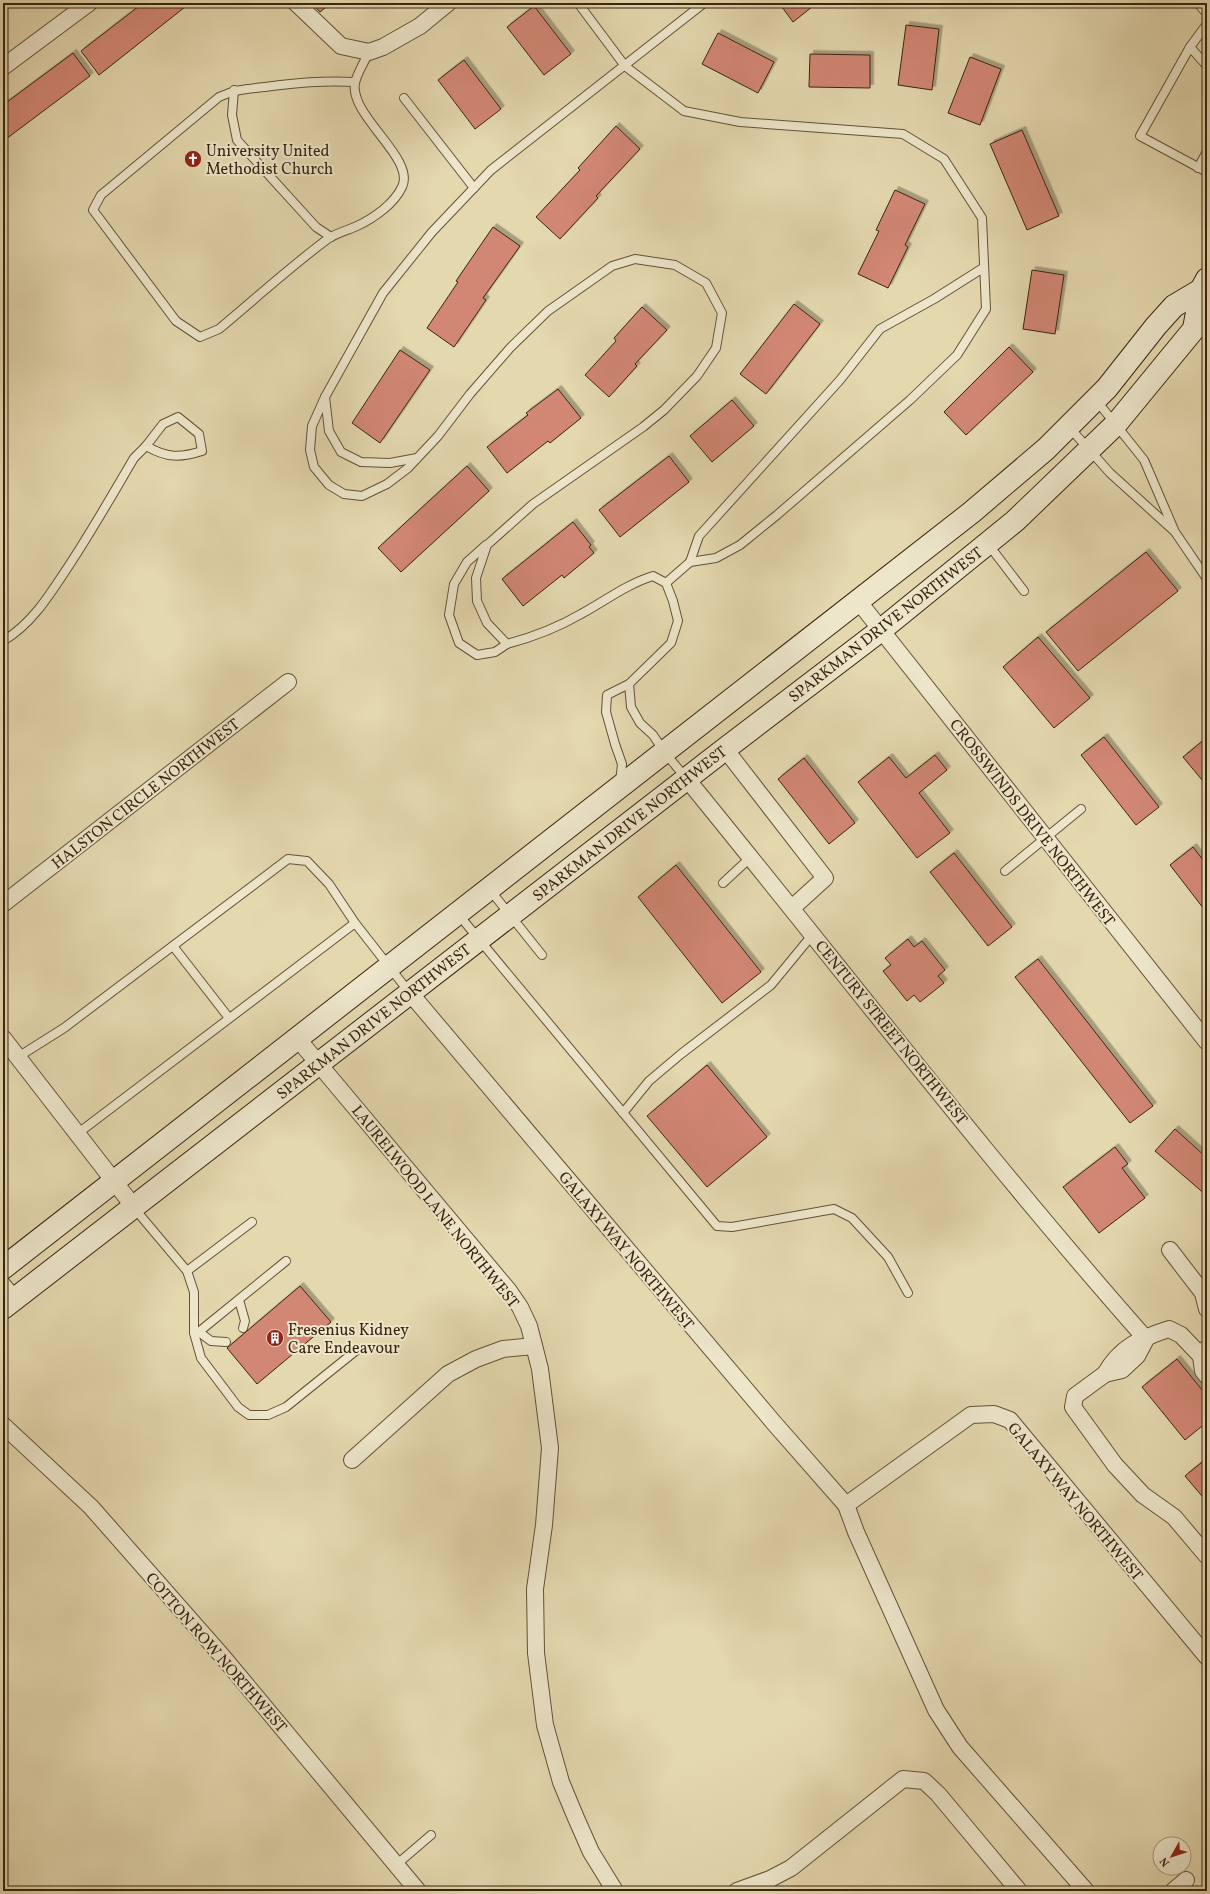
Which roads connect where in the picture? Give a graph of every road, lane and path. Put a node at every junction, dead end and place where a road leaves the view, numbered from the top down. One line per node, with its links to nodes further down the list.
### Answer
1 (89, 3): 13 (street)
2 (296, 3): 10 (street)
3 (448, 3): 10 (street)
4 (578, 3): 11 (lane)
5 (704, 3): 11 (lane)
6 (1203, 3): 7 (street)
7 (1207, 8)
8 (1207, 24): 9 (lane)
9 (1190, 47): 12 (lane); 18 (lane)
10 (369, 52): 14 (lane)
11 (625, 66): 20 (lane); 22 (lane)
12 (1207, 66)
13 (3, 67)
14 (355, 82): 15 (lane); 21 (lane)
15 (234, 90): 21 (lane); 21 (lane)
16 (404, 98): 20 (lane)
17 (1207, 151): 18 (lane)
18 (1198, 168): 19 (lane)
19 (1207, 172)
20 (474, 188): 24 (lane)
21 (330, 237)
22 (983, 268): 34 (lane); 34 (lane)
23 (1205, 288): 25 (main road, SPARKMAN DRIVE NORTHWEST); 26 (main road, SPARKMAN DRIVE NORTHWEST)
24 (325, 396): 30 (lane); 30 (lane)
25 (1096, 400): 26 (lane); 27 (main road, SPARKMAN DRIVE NORTHWEST)
26 (1116, 424): 29 (main road, SPARKMAN DRIVE NORTHWEST); 31 (lane)
27 (1069, 426): 29 (lane); 38 (main road, SPARKMAN DRIVE NORTHWEST)
28 (146, 446): 28 (lane); 40 (lane)
29 (1089, 449): 31 (lane); 32 (main road, SPARKMAN DRIVE NORTHWEST)
30 (418, 457): 33 (lane)
31 (1175, 532): 35 (lane)
32 (987, 543): 37 (lane); 39 (main road, SPARKMAN DRIVE NORTHWEST)
33 (486, 545): 41 (lane); 41 (lane)
34 (690, 562): 36 (lane)
35 (1207, 579)
36 (666, 583): 41 (lane); 43 (lane)
37 (1024, 591)
38 (859, 602): 39 (street, CROSSWINDS DRIVE NORTHWEST); 45 (main road, SPARKMAN DRIVE NORTHWEST)
39 (881, 630): 44 (main road, SPARKMAN DRIVE NORTHWEST); 49 (street, CROSSWINDS DRIVE NORTHWEST)
40 (3, 641)
41 (507, 644)
42 (288, 682): 54 (street, HALSTON CIRCLE NORTHWEST)
43 (629, 684): 45 (lane); 47 (lane)
44 (725, 749): 46 (main road, SPARKMAN DRIVE NORTHWEST); 55 (street)
45 (665, 753): 46 (lane); 47 (main road, SPARKMAN DRIVE NORTHWEST)
46 (686, 778): 50 (street, CENTURY STREET NORTHWEST); 57 (main road, SPARKMAN DRIVE NORTHWEST)
47 (620, 788): 53 (main road, SPARKMAN DRIVE NORTHWEST)
48 (1081, 809): 49 (lane)
49 (1046, 837): 51 (lane); 68 (street, CROSSWINDS DRIVE NORTHWEST)
50 (751, 857): 52 (lane); 55 (street, CENTURY STREET NORTHWEST)
51 (1005, 871)
52 (723, 883)
53 (490, 889): 56 (main road, SPARKMAN DRIVE NORTHWEST); 57 (lane)
54 (3, 904)
55 (792, 908): 59 (street, CENTURY STREET NORTHWEST)
56 (458, 914): 60 (lane); 63 (main road, SPARKMAN DRIVE NORTHWEST)
57 (511, 915): 60 (main road, SPARKMAN DRIVE NORTHWEST); 62 (lane)
58 (355, 923): 61 (lane); 63 (lane); 65 (lane)
59 (813, 934): 71 (lane); 87 (street, CENTURY STREET NORTHWEST)
60 (479, 940): 64 (main road, SPARKMAN DRIVE NORTHWEST); 71 (lane)
61 (173, 946): 65 (lane); 69 (lane)
62 (542, 955)
63 (388, 968): 64 (lane); 67 (main road, SPARKMAN DRIVE NORTHWEST)
64 (410, 993): 70 (main road, SPARKMAN DRIVE NORTHWEST); 95 (street, GALAXY WAY NORTHWEST)
65 (229, 1018): 72 (lane)
66 (3, 1038): 69 (street)
67 (297, 1038): 70 (street, LAURELWOOD LANE NORTHWEST); 73 (main road, SPARKMAN DRIVE NORTHWEST)
68 (1207, 1042)
69 (18, 1057): 72 (street)
70 (318, 1064): 74 (main road, SPARKMAN DRIVE NORTHWEST); 89 (street, LAURELWOOD LANE NORTHWEST)
71 (623, 1113): 81 (lane)
72 (77, 1134): 73 (street)
73 (114, 1181): 74 (street); 78 (main road, SPARKMAN DRIVE NORTHWEST)
74 (134, 1207): 79 (lane); 83 (main road, SPARKMAN DRIVE NORTHWEST)
75 (252, 1222): 79 (lane)
76 (1170, 1250): 84 (street)
77 (286, 1262): 82 (lane)
78 (3, 1268)
79 (187, 1271): 86 (lane)
80 (3, 1279): 83 (lane)
81 (908, 1293)
82 (239, 1300): 85 (lane); 86 (lane)
83 (10, 1303)
84 (1207, 1309)
85 (243, 1328)
86 (197, 1334): 88 (lane); 90 (lane)
87 (1146, 1339): 91 (street); 96 (street)
88 (226, 1342)
89 (534, 1346): 94 (street); 102 (street, LAURELWOOD LANE NORTHWEST)
90 (358, 1349)
91 (1205, 1354): 92 (street)
92 (1207, 1376)
93 (3, 1425): 99 (street, COTTON ROW NORTHWEST)
94 (352, 1460)
95 (846, 1505): 97 (street, GALAXY WAY NORTHWEST); 105 (street, GALAXY WAY NORTHWEST)
96 (1207, 1556)
97 (1207, 1657)
98 (431, 1835): 99 (lane)
99 (396, 1865): 101 (street, COTTON ROW NORTHWEST)
100 (1186, 1880): 106 (street)
101 (418, 1891)
102 (615, 1891)
103 (737, 1891): 104 (street)
104 (1019, 1891)
105 (1086, 1891)
106 (1173, 1891)

